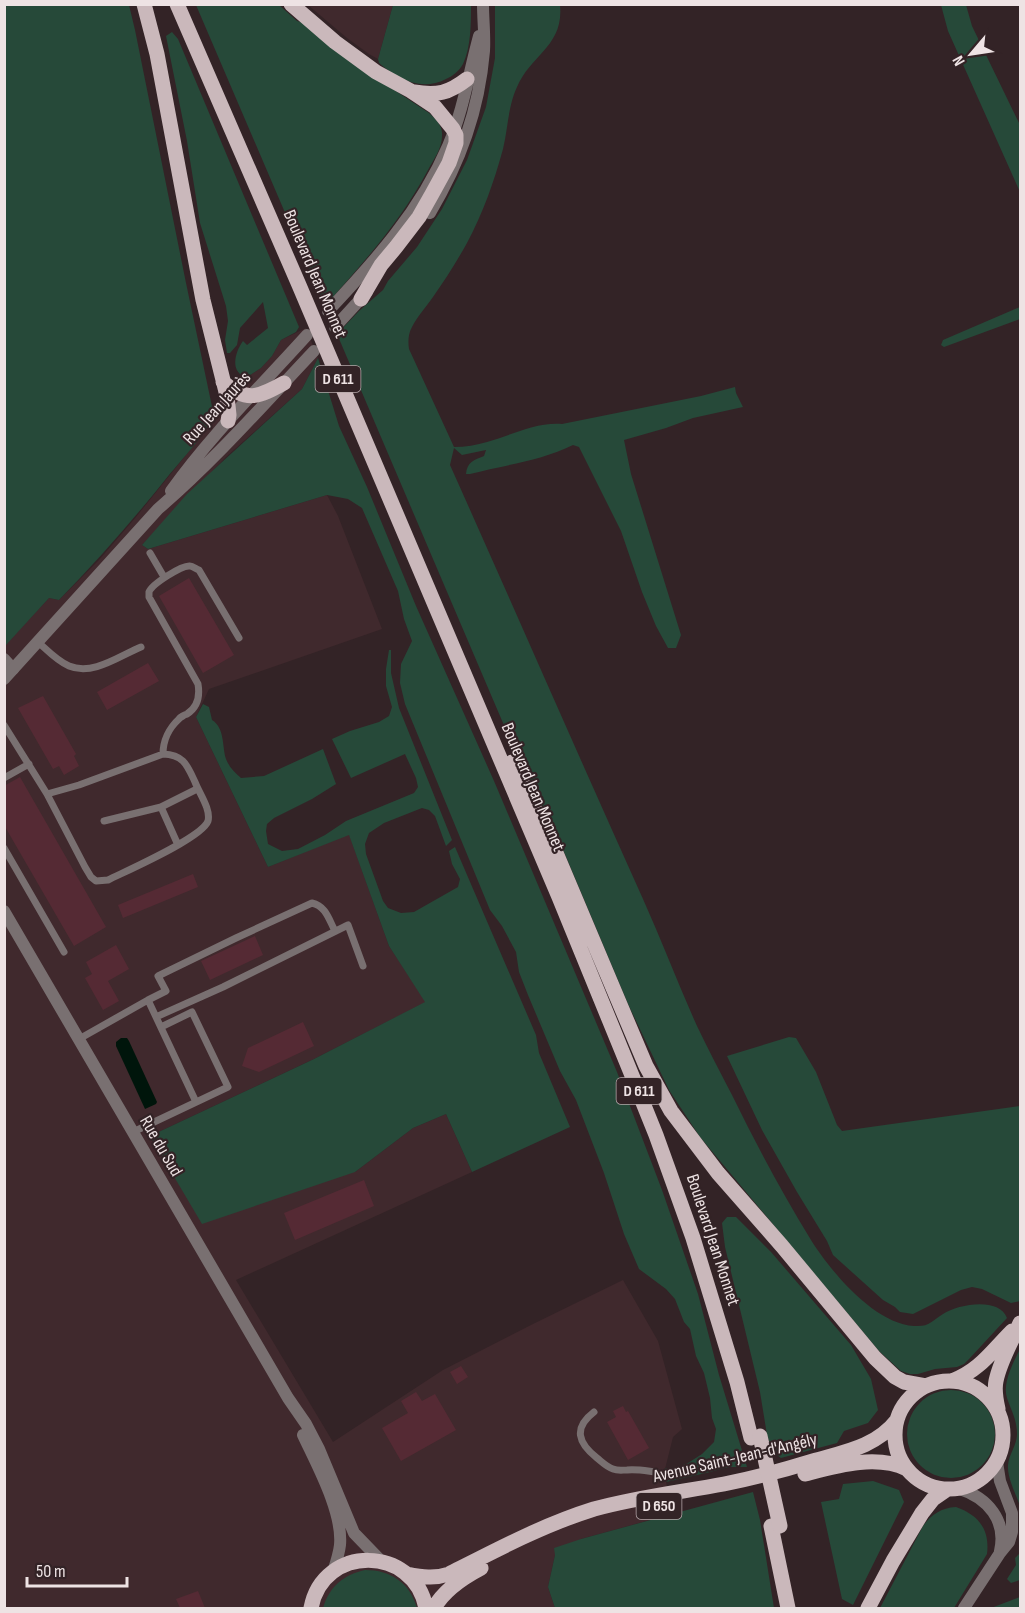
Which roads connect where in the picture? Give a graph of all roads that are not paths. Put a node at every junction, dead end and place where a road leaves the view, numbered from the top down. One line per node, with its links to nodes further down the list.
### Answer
1 (144, 4): 15 (main road)
2 (177, 4): 56 (main road, Boulevard Jean Monnet / D 611)
3 (186, 4): 29 (main road, Boulevard Jean Monnet / D 611)
4 (291, 4): 8 (main road)
5 (483, 4): 6 (street)
6 (483, 23): 7 (street); 10 (street)
7 (467, 79): 8 (main road); 9 (street)
8 (411, 91): 9 (main road)
9 (453, 129): 10 (main road); 11 (street)
10 (360, 299): 12 (street)
11 (328, 311)
12 (335, 327)
13 (307, 335): 17 (street, Rue Jean Jaurès)
14 (314, 351): 16 (street, Rue Jean Jaurès)
15 (223, 382): 17 (main road); 18 (main road)
16 (284, 383): 17 (main road); 19 (street, Rue Jean Jaurès)
17 (251, 396): 18 (street, Rue Jean Jaurès)
18 (228, 422): 19 (street, Rue Jean Jaurès)
19 (158, 509): 23 (street, Rue Jean Jaurès)
20 (150, 553): 21 (lane)
21 (164, 578): 22 (lane); 30 (lane)
22 (239, 638)
23 (38, 642): 24 (lane); 26 (street, Rue Jean Jaurès)
24 (141, 647)
25 (4, 659): 26 (street)
26 (13, 669): 27 (street, Rue Jean Jaurès)
27 (4, 679)
28 (5, 728): 31 (lane)
29 (507, 752): 51 (main road); 56 (main road, Boulevard Jean Monnet / D 611)
30 (163, 754): 33 (lane); 34 (lane)
31 (29, 764): 32 (lane); 34 (lane)
32 (4, 778)
33 (197, 789): 35 (lane); 37 (lane)
34 (47, 794): 37 (lane)
35 (162, 807): 36 (lane); 37 (lane)
36 (104, 821)
37 (178, 845)
38 (4, 848): 41 (lane)
39 (4, 912): 46 (street, Rue du Sud)
40 (334, 932): 42 (lane); 43 (lane); 44 (lane)
41 (64, 952)
42 (363, 966)
43 (148, 1000): 44 (lane); 46 (lane)
44 (156, 1017): 45 (lane)
45 (161, 1027): 47 (lane); 47 (lane)
46 (79, 1039): 48 (street, Rue du Sud)
47 (196, 1102): 48 (lane)
48 (133, 1132): 52 (street, Rue du Sud)
49 (1020, 1323): 50 (main road); 54 (main road)
50 (952, 1381): 51 (main road); 54 (main road)
51 (926, 1386): 55 (main road, Avenue Saint-Jean-d'Angély)
52 (288, 1398): 63 (street, Rue du Sud); 64 (street, Rue du Sud)
53 (594, 1412): 59 (lane)
54 (999, 1412): 57 (main road)
55 (897, 1420): 58 (main road); 65 (main road, Avenue Saint-Jean-d'Angély)
56 (755, 1437): 61 (main road, Boulevard Jean Monnet / D 611)
57 (997, 1462): 60 (main road); 62 (street)
58 (907, 1469): 60 (main road, Avenue Saint-Jean-d'Angély); 68 (main road, Avenue Saint-Jean-d'Angély / D 650)
59 (656, 1472)
60 (953, 1490): 62 (street); 71 (main road)
61 (775, 1526): 69 (main road, Boulevard Jean Monnet / D 611); 70 (main road, Boulevard Jean Monnet / D 611)
62 (1000, 1553): 72 (street)
63 (382, 1562): 64 (main road); 65 (main road)
64 (333, 1572): 66 (main road)
65 (406, 1574): 67 (main road)
66 (312, 1608)
67 (426, 1608)
68 (434, 1608)
69 (788, 1608)
70 (796, 1608)
71 (868, 1608)
72 (964, 1608)

